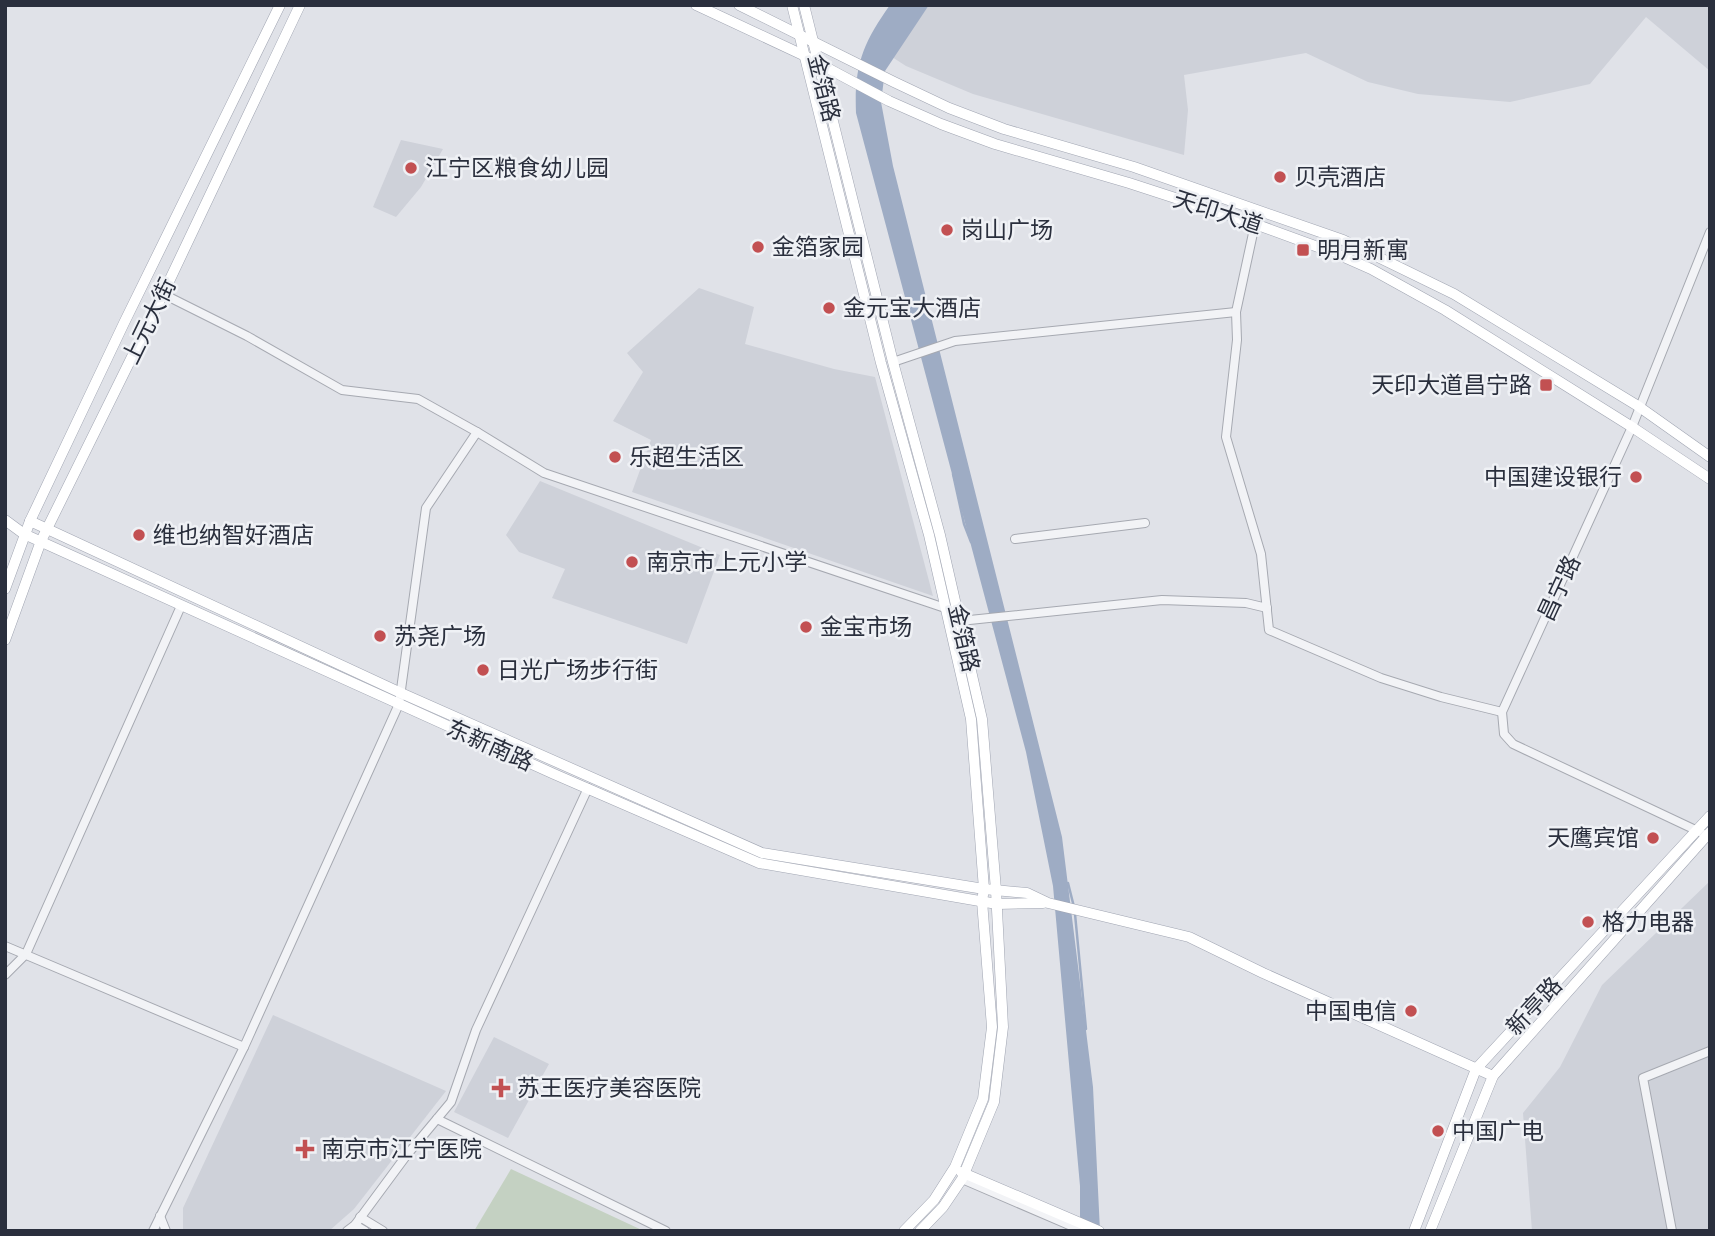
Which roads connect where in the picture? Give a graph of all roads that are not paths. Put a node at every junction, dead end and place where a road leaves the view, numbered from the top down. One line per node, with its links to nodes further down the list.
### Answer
1 (280, 5): 22 (main road, 上元大街)
2 (300, 5): 13 (main road, 上元大街)
3 (696, 5): 9 (main road, 天印大道)
4 (739, 5): 7 (main road, 天印大道)
5 (792, 5): 7 (main road, 金箔路)
6 (804, 5): 8 (main road, 金箔路)
7 (798, 33): 8 (main road, 天印大道); 9 (main road, 金箔路)
8 (811, 39): 10 (main road, 金箔路); 16 (main road, 天印大道)
9 (803, 55): 10 (main road, 天印大道); 30 (main road, 金箔路)
10 (817, 63): 11 (main road, 天印大道); 15 (main road, 金箔路)
11 (1255, 224): 14 (street); 17 (main road, 天印大道)
12 (1710, 232): 16 (street, 昌宁路)
13 (163, 294): 18 (street); 24 (main road, 上元大街)
14 (1236, 312): 15 (street); 31 (street)
15 (893, 362): 32 (main road, 金箔路)
16 (1638, 406): 17 (street, 昌宁路); 19 (main road, 天印大道)
17 (1632, 427): 20 (main road, 天印大道); 36 (street, 昌宁路)
18 (477, 432): 30 (street); 34 (street)
19 (1710, 457)
20 (1710, 479)
21 (5, 520): 25 (main road, 东新南路)
22 (30, 522): 24 (main road, 东新南路); 25 (main road, 上元大街)
23 (1145, 523): 26 (street)
24 (47, 530): 27 (main road, 上元大街); 34 (main road, 东新南路)
25 (24, 534): 27 (main road, 东新南路); 28 (main road, 上元大街)
26 (1015, 539)
27 (41, 541): 29 (main road, 东新南路); 33 (main road, 上元大街)
28 (5, 589)
29 (181, 606): 35 (main road, 东新南路); 47 (street)
30 (946, 608): 41 (main road, 金箔路)
31 (1267, 608): 32 (street); 36 (street)
32 (960, 621): 42 (main road, 金箔路)
33 (5, 640)
34 (401, 692): 35 (street); 41 (main road, 东新南路)
35 (399, 704): 37 (main road, 东新南路); 49 (street)
36 (1502, 712): 39 (street)
37 (588, 788): 43 (main road, 东新南路); 53 (street)
38 (1710, 816): 39 (main road, 新亭路)
39 (1697, 830): 40 (street); 51 (main road, 新亭路)
40 (1709, 835): 52 (main road, 新亭路)
41 (984, 889): 42 (main road, 东新南路); 43 (main road, 金箔路)
42 (996, 890): 44 (main road, 东新南路); 45 (main road, 金箔路)
43 (982, 901): 45 (main road, 东新南路); 54 (main road, 金箔路)
44 (1048, 903): 45 (main road, 东新南路); 51 (main road)
45 (997, 904): 54 (main road, 金箔路)
46 (5, 946): 47 (street)
47 (26, 954): 48 (street); 49 (street)
48 (5, 975)
49 (244, 1047): 55 (street)
50 (1708, 1051): 68 (street)
51 (1476, 1069): 52 (main road); 66 (main road, 新亭路)
52 (1493, 1076): 67 (main road, 新亭路)
53 (437, 1119): 56 (street); 63 (street)
54 (960, 1174): 57 (main road); 64 (main road, 金箔路); 65 (main road, 金箔路)
55 (160, 1216): 58 (street); 59 (street)
56 (358, 1221): 60 (street); 61 (street); 62 (street)
57 (1090, 1229)
58 (153, 1231)
59 (166, 1231)
60 (347, 1231)
61 (365, 1231)
62 (383, 1231)
63 (666, 1231)
64 (904, 1231)
65 (920, 1231)
66 (1414, 1231)
67 (1430, 1231)
68 (1672, 1231)

